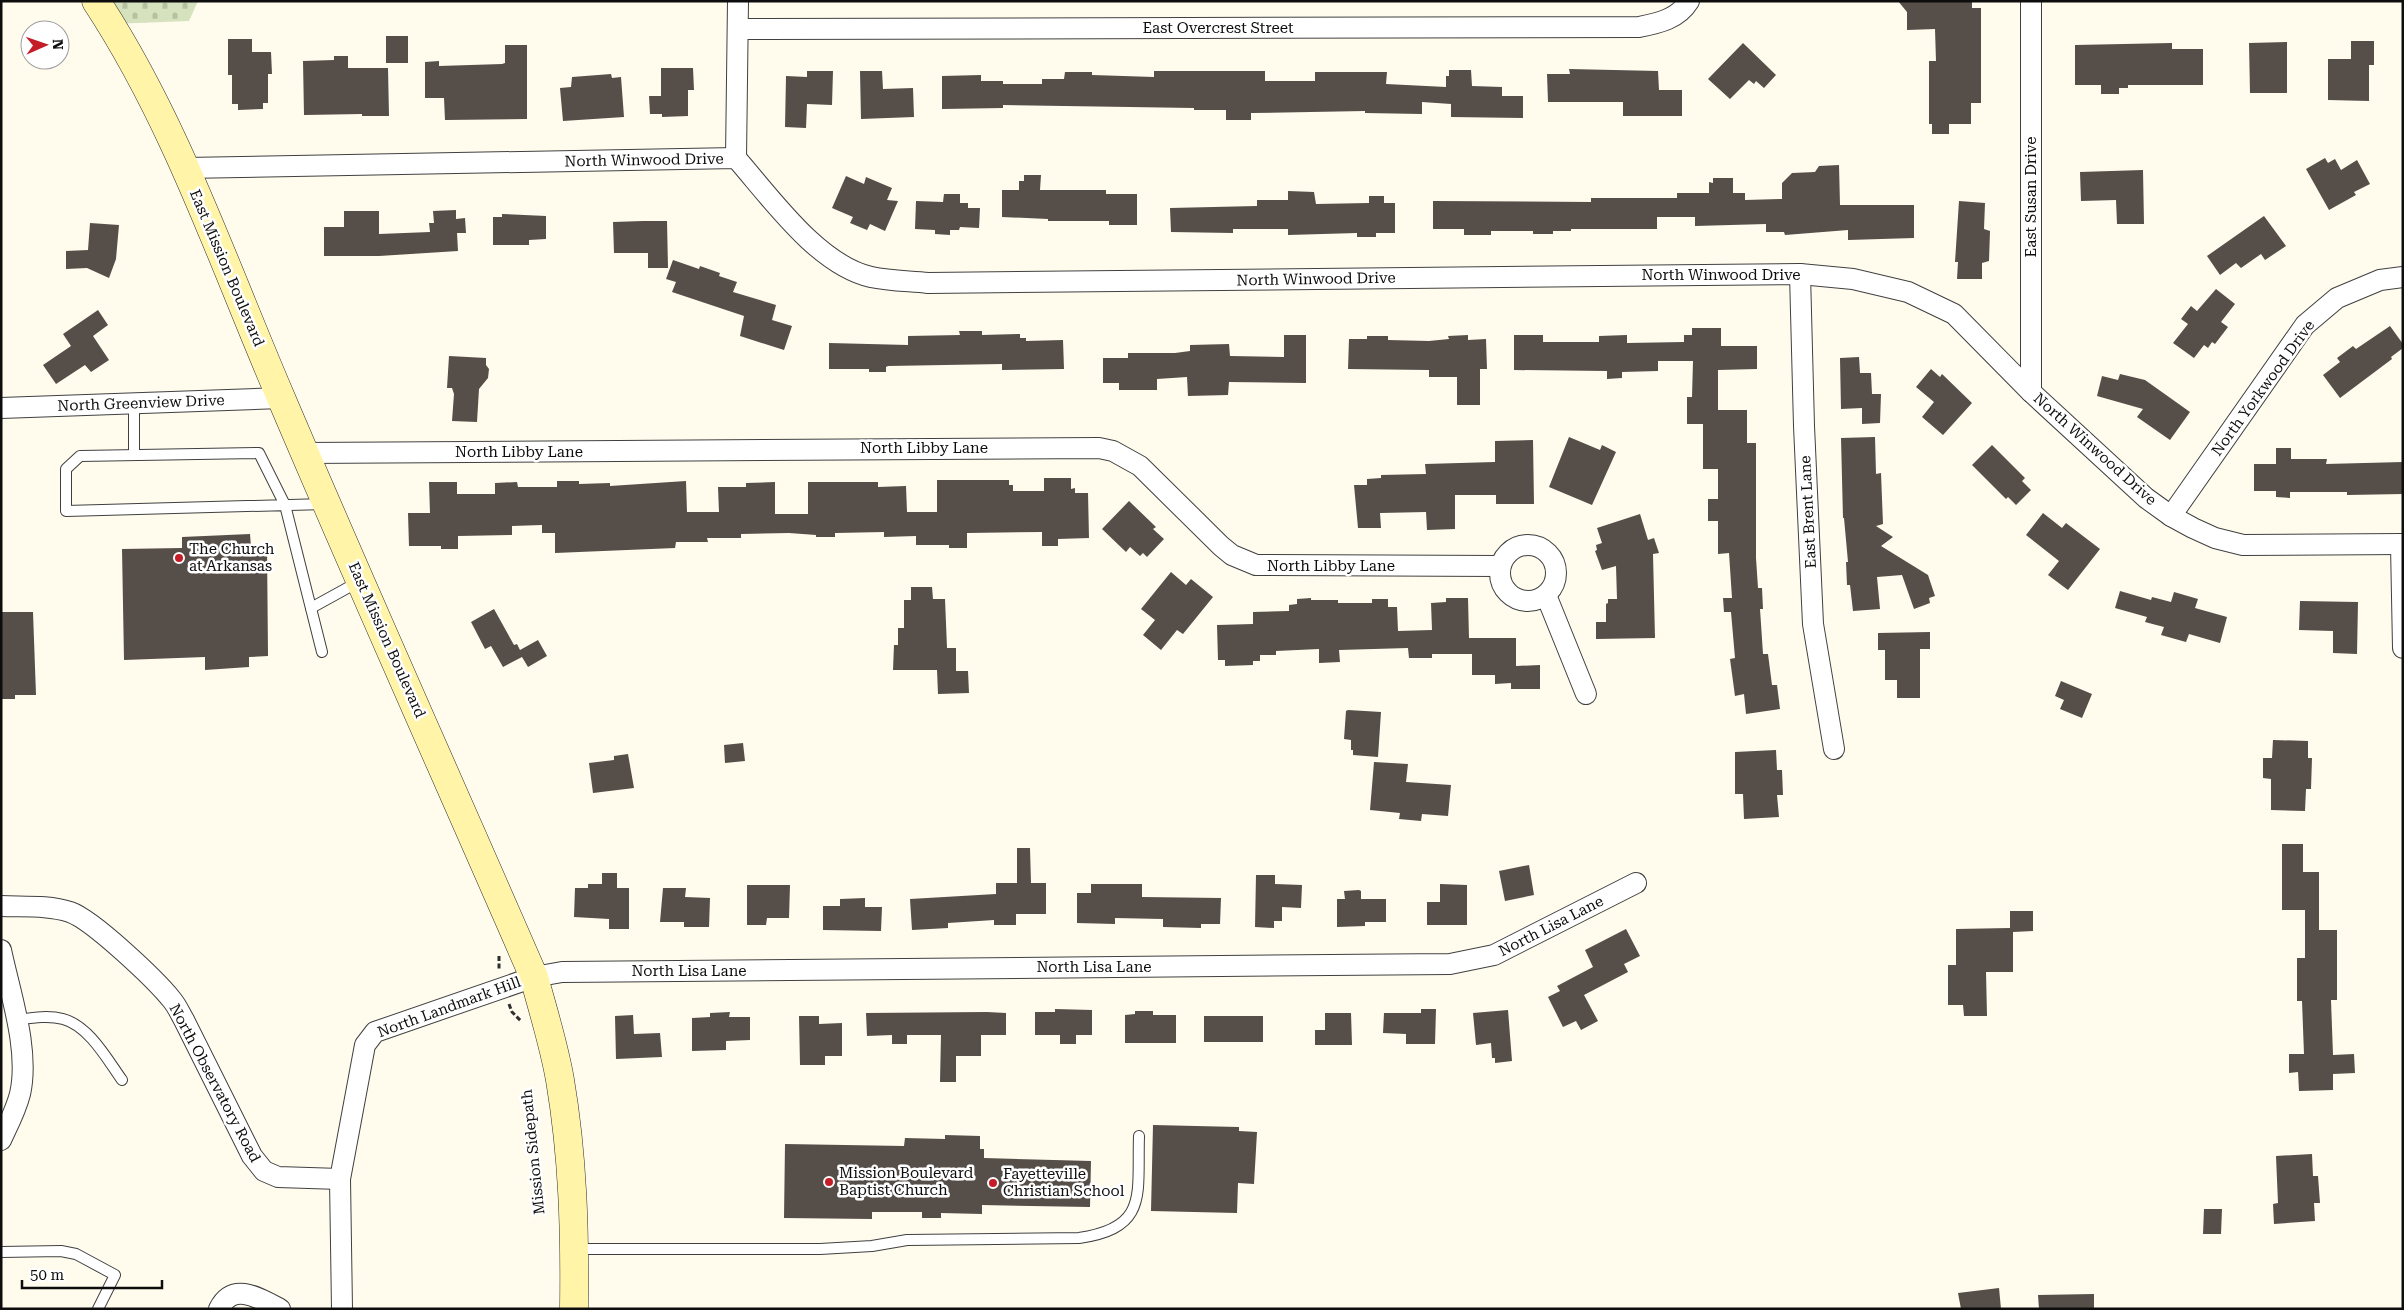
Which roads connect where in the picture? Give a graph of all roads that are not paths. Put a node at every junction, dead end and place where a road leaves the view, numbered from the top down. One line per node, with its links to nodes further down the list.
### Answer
1 (96, 1): 7 (main road, East Mission Boulevard)
2 (738, 1): 5 (street)
3 (1689, 1): 5 (street, East Overcrest Street)
4 (2031, 1): 10 (street, East Susan Drive)
5 (739, 29): 6 (street)
6 (736, 158): 7 (street, North Winwood Drive); 8 (street, North Winwood Drive)
7 (185, 168): 11 (main road, East Mission Boulevard)
8 (1800, 274): 10 (street, North Winwood Drive); 27 (street, East Brent Lane)
9 (2403, 277): 18 (street, North Yorkwood Drive)
10 (2031, 392): 18 (street, North Winwood Drive)
11 (281, 398): 12 (street, North Greenview Drive); 14 (main road, East Mission Boulevard)
12 (134, 403): 13 (street, North Greenview Drive); 15 (lane)
13 (1, 408)
14 (305, 453): 16 (main road, East Mission Boulevard); 20 (street, North Libby Lane)
15 (134, 454): 17 (lane); 17 (lane)
16 (327, 504): 17 (lane); 21 (main road, East Mission Boulevard)
17 (285, 505): 23 (lane)
18 (2171, 516): 19 (street, North Winwood Drive)
19 (2402, 544): 24 (street)
20 (1500, 566): 22 (street); 22 (street)
21 (361, 581): 23 (lane); 31 (main road, East Mission Boulevard)
22 (1546, 594): 26 (street)
23 (311, 608): 25 (lane)
24 (2403, 648)
25 (322, 652)
26 (1586, 694)
27 (1834, 749)
28 (1636, 883): 31 (street, North Lisa Lane)
29 (1, 906): 36 (street, North Observatory Road)
30 (1, 950): 32 (street)
31 (534, 976): 36 (street, North Landmark Hill); 37 (main road, East Mission Boulevard)
32 (16, 1020): 33 (lane); 35 (street)
33 (122, 1080)
34 (1139, 1136): 37 (lane)
35 (1, 1140)
36 (340, 1179): 42 (street, North Landmark Hill)
37 (575, 1249): 43 (main road, East Mission Boulevard)
38 (1, 1252): 39 (lane)
39 (98, 1309)
40 (219, 1309): 41 (street)
41 (280, 1309)
42 (342, 1309)
43 (574, 1309)

